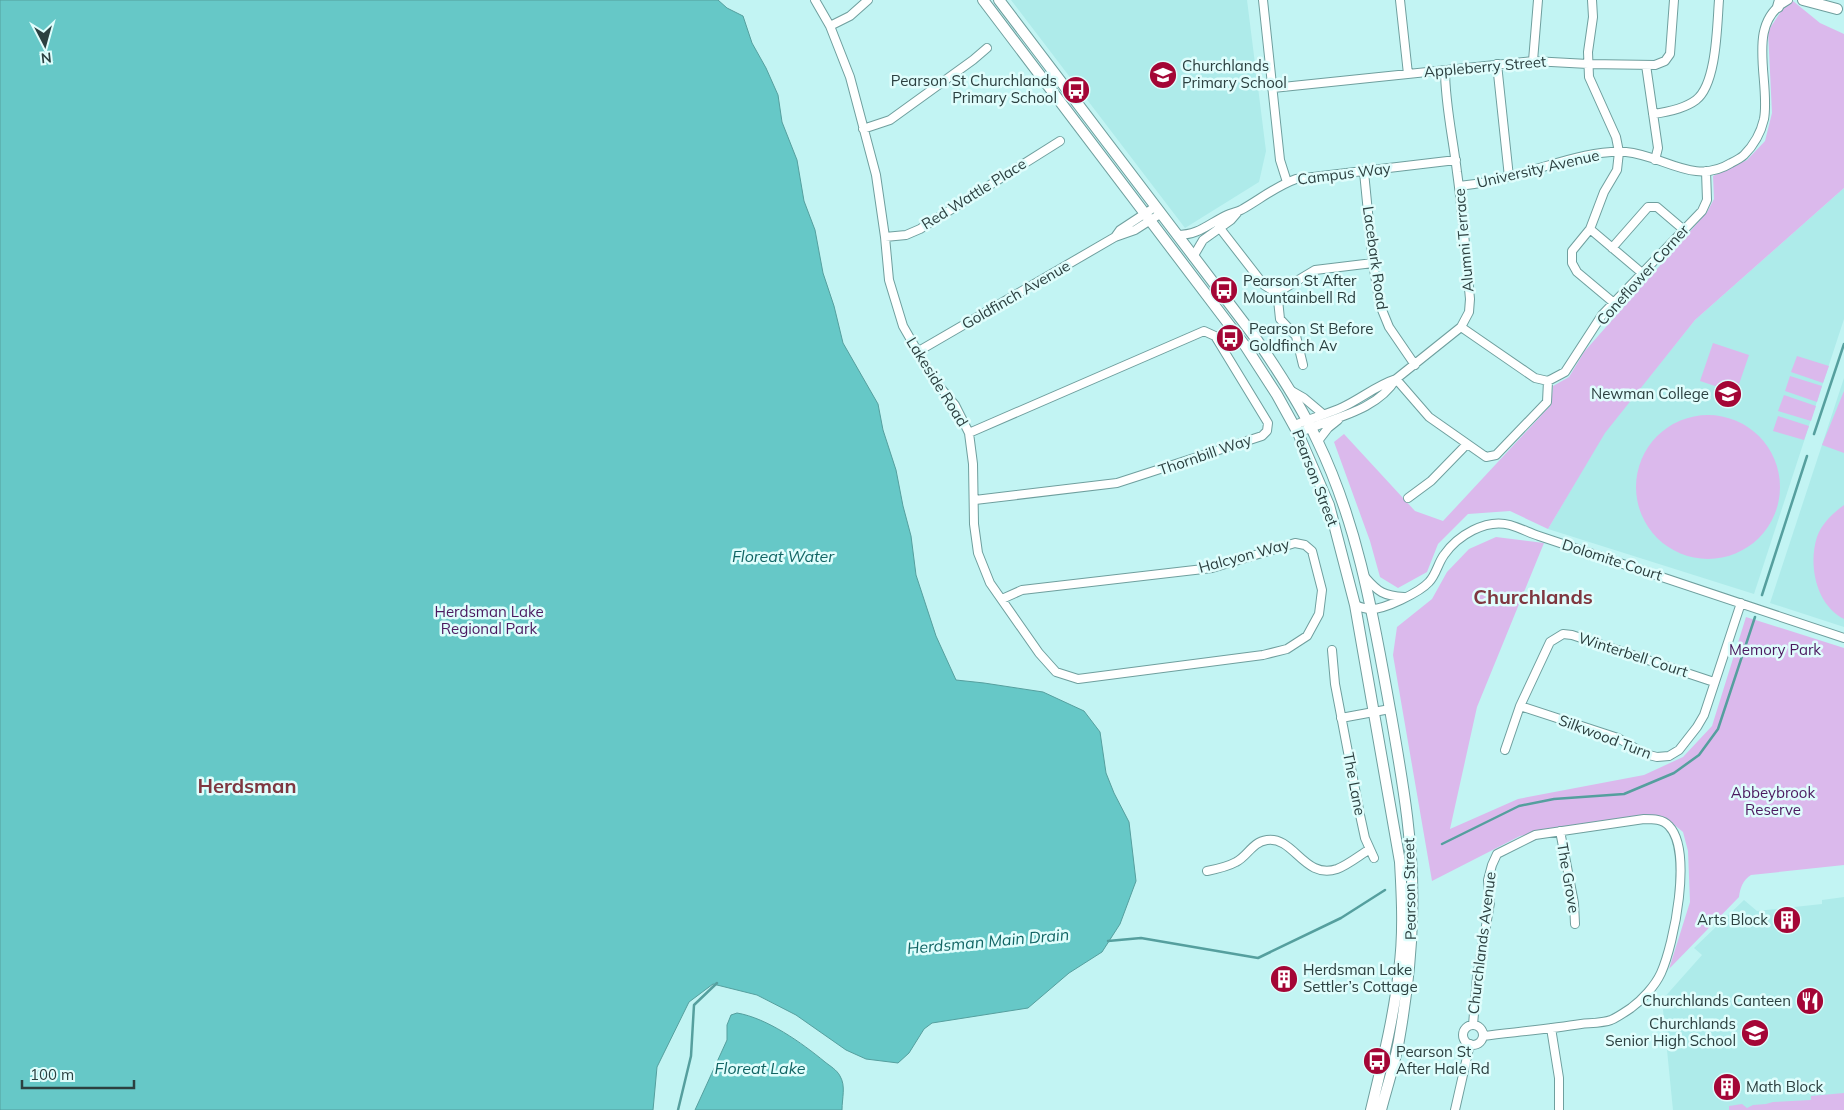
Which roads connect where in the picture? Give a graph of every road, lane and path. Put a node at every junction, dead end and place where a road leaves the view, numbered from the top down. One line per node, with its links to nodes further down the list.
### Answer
1 (815, 0): 15 (street, Lakeside Road)
2 (868, 0): 15 (street)
3 (982, 0): 37 (main road, Pearson Street)
4 (999, 0): 35 (main road, Pearson Street)
5 (1263, 0): 23 (street)
6 (1400, 0): 22 (street)
7 (1538, 0): 17 (street)
8 (1592, 0): 19 (street)
9 (1674, 0): 20 (street, Appleberry Street)
10 (1719, 0): 24 (street)
11 (1803, 0): 14 (main road)
12 (1825, 0): 14 (main road)
13 (1783, 2): 31 (street, University Avenue)
14 (1840, 11)
15 (830, 26): 25 (street, Lakeside Road)
16 (987, 48): 25 (street)
17 (1533, 61): 18 (street, Appleberry Street); 19 (street, Appleberry Street)
18 (1497, 64): 21 (street, Appleberry Street); 32 (street)
19 (1588, 64): 20 (street, Appleberry Street); 27 (street)
20 (1646, 65): 24 (street)
21 (1444, 70): 22 (street, Appleberry Street); 28 (street, Alumni Terrace)
22 (1408, 74): 23 (street, Appleberry Street)
23 (1272, 88): 33 (street)
24 (1653, 114): 29 (street)
25 (863, 129): 42 (street, Lakeside Road)
26 (1060, 141): 42 (street, Red Wattle Place)
27 (1619, 152): 29 (street, University Avenue); 32 (street, University Avenue); 39 (street)
28 (1456, 160): 30 (street, Campus Way); 34 (street, Alumni Terrace)
29 (1655, 160): 31 (street, University Avenue)
30 (1364, 172): 33 (street, Campus Way); 45 (street, Lacebark Road)
31 (1706, 172): 40 (street, Coneflower Corner)
32 (1509, 177): 34 (street, University Avenue)
33 (1287, 182): 36 (street, Campus Way)
34 (1459, 186): 49 (street, Alumni Terrace)
35 (1157, 210): 37 (street, Goldfinch Avenue); 41 (main road, Pearson Street)
36 (1239, 211): 38 (street, Campus Way); 41 (street, Campus Way)
37 (1147, 218): 50 (street, Goldfinch Avenue); 59 (main road, Pearson Street)
38 (1220, 227): 44 (street, Campus Way); 47 (street)
39 (1590, 229): 43 (street); 48 (street)
40 (1684, 230): 43 (street); 46 (street, Coneflower Corner)
41 (1177, 235): 44 (main road, Pearson Street)
42 (885, 237): 50 (street, Lakeside Road)
43 (1612, 248): 46 (street)
44 (1193, 257): 55 (main road, Pearson Street)
45 (1372, 263): 47 (street); 52 (street, Lacebark Road)
46 (1642, 273): 48 (street, Coneflower Corner)
47 (1277, 290): 51 (street)
48 (1614, 303): 54 (street, Coneflower Corner)
49 (1461, 327): 52 (street, Alumni Terrace); 54 (street)
50 (917, 352): 60 (street, Lakeside Road)
51 (1303, 365)
52 (1415, 365): 53 (street, Alumni Terrace)
53 (1396, 379): 56 (street, Alumni Terrace); 57 (street, Alumni Terrace); 62 (street)
54 (1548, 381): 62 (street)
55 (1290, 390): 56 (street); 58 (main road, Pearson Street)
56 (1323, 414): 58 (street, Alumni Terrace)
57 (1344, 416): 58 (street, Alumni Terrace); 61 (street)
58 (1309, 424): 59 (street, Alumni Terrace); 61 (main road, Pearson Street)
59 (1297, 429): 69 (main road, Pearson Street)
60 (969, 433): 64 (street, Lakeside Road); 64 (street, Thornbill Way)
61 (1318, 441): 65 (main road, Pearson Street)
62 (1467, 444): 63 (street)
63 (1408, 498)
64 (975, 500): 67 (street, Lakeside Road)
65 (1365, 577): 66 (street); 70 (main road, Pearson Street)
66 (1404, 597): 68 (street, Dolomite Court); 70 (street, Dolomite Court)
67 (1002, 600): 73 (street, Lakeside Road); 73 (street, Halcyon Way)
68 (1741, 603): 71 (street, Dolomite Court); 74 (street, Silkwood Turn)
69 (1355, 605): 70 (street); 77 (main road, Pearson Street)
70 (1372, 610): 76 (main road, Pearson Street)
71 (1844, 638)
72 (1332, 650): 78 (street, The Lane)
73 (1078, 679)
74 (1714, 682): 75 (street, Winterbell Court); 75 (street, Silkwood Turn)
75 (1520, 706): 79 (street, Winterbell Court)
76 (1390, 710): 77 (street); 90 (main road, Pearson Street)
77 (1375, 712): 78 (street); 89 (main road, Pearson Street)
78 (1341, 718): 81 (street, The Lane)
79 (1504, 750)
80 (1560, 832): 84 (street, The Grove); 85 (street, Churchlands Avenue); 86 (street, Churchlands Avenue)
81 (1370, 849): 82 (street, The Lane); 83 (street)
82 (1374, 858)
83 (1207, 871)
84 (1575, 924)
85 (1473, 1025): 87 (street, Churchlands Avenue); 88 (street, Churchlands Avenue)
86 (1552, 1028): 87 (street, Churchlands Avenue); 92 (street)
87 (1483, 1036): 88 (street, Churchlands Avenue)
88 (1470, 1044): 91 (street, Churchlands Avenue)
89 (1371, 1110)
90 (1381, 1110)
91 (1455, 1110)
92 (1559, 1110)

